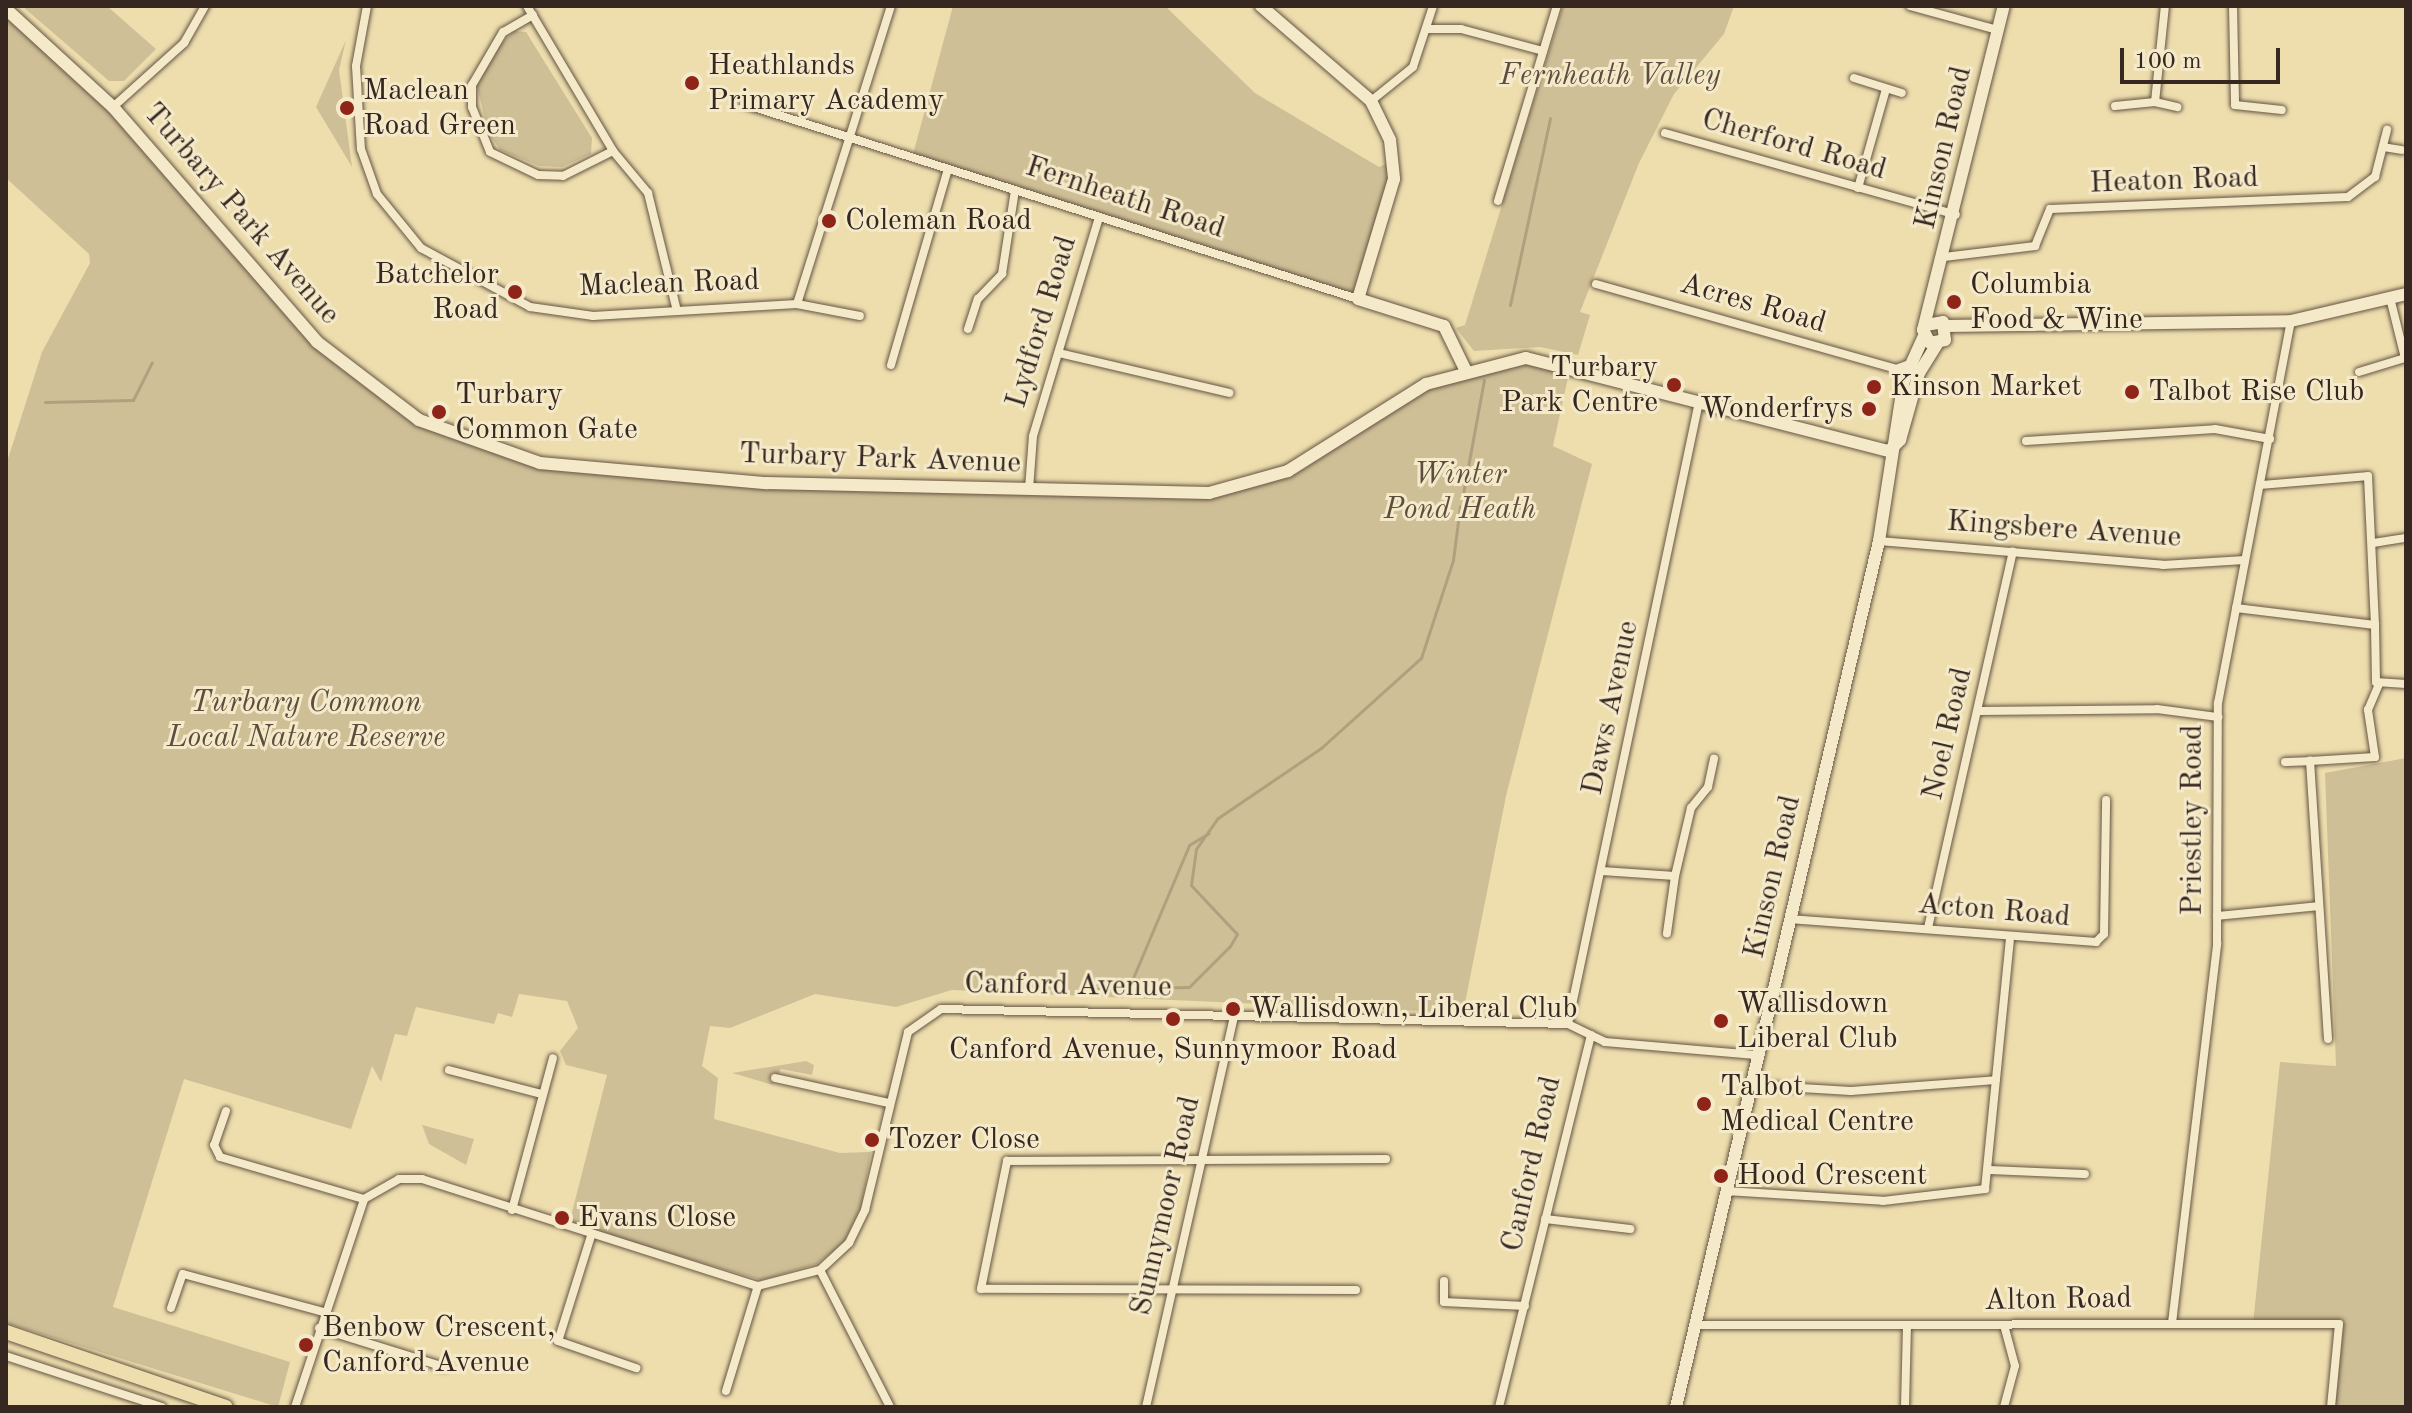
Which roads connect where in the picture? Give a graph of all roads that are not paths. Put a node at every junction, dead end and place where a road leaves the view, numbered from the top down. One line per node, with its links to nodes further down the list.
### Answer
1 (205, 6): 24 (street)
2 (367, 6): 46 (street, Maclean Road)
3 (527, 6): 13 (street)
4 (891, 6): 29 (street)
5 (1261, 6): 20 (street)
6 (1433, 6): 14 (street)
7 (1557, 6): 16 (street)
8 (1910, 6): 15 (street)
9 (2004, 6): 15 (street, Kinson Road)
10 (2165, 6): 21 (street)
11 (2233, 6): 26 (street)
12 (6, 9): 24 (street, Turbary Park Avenue)
13 (533, 15): 32 (street); 32 (street)
14 (1428, 29): 16 (street); 20 (street)
15 (1998, 30): 37 (street, Kinson Road)
16 (1543, 51): 36 (street)
17 (1854, 78): 18 (street)
18 (1886, 89): 19 (street); 34 (street)
19 (1902, 93)
20 (1371, 101): 43 (street)
21 (2155, 102): 23 (street); 25 (street)
22 (744, 104): 29 (street, Fernheath Road)
23 (2115, 106)
24 (113, 107): 65 (street, Turbary Park Avenue)
25 (2177, 107)
26 (2282, 110)
27 (2387, 130): 30 (street, Heaton Road)
28 (1665, 133): 34 (street, Cherford Road)
29 (850, 138): 33 (street, Fernheath Road); 45 (street)
30 (2383, 147): 31 (street); 39 (street, Heaton Road)
31 (2402, 150)
32 (613, 151): 46 (street)
33 (948, 169): 35 (street, Fernheath Road); 55 (street)
34 (1858, 188): 37 (street, Cherford Road)
35 (1015, 190): 38 (street, Fernheath Road); 50 (street)
36 (1498, 201)
37 (1956, 215): 39 (street, Kinson Road)
38 (1099, 217): 43 (street, Fernheath Road); 54 (street, Lydford Road)
39 (1944, 257): 44 (street, Kinson Road)
40 (1596, 284): 58 (street, Acres Road)
41 (2406, 294): 42 (street)
42 (2390, 298): 48 (street); 57 (street)
43 (1358, 299): 56 (street, Fernheath Road)
44 (1934, 301): 49 (street, Kinson Road); 51 (street, Kinson Road)
45 (797, 304): 46 (street, Maclean Road); 47 (street, Maclean Road)
46 (676, 307)
47 (860, 316)
48 (2291, 321): 52 (street); 61 (street, Priestley Road)
49 (1944, 324): 51 (street); 52 (street); 53 (street, Kinson Road)
50 (968, 329)
51 (1925, 330): 53 (street); 58 (street, Kinson Road)
52 (1974, 330): 53 (street)
53 (1941, 342): 63 (street, Kinson Road)
54 (1059, 353): 59 (street); 65 (street, Lydford Road)
55 (891, 365)
56 (1465, 369): 60 (street, Turbary Park Avenue); 65 (street, Turbary Park Avenue)
57 (2359, 372)
58 (1900, 374): 63 (street, Kinson Road)
59 (1229, 393)
60 (1699, 402): 63 (street, Turbary Park Avenue); 81 (street, Daws Avenue)
61 (2270, 439): 62 (street); 64 (street, Priestley Road)
62 (2026, 441)
63 (1889, 451): 67 (street, Kinson Road)
64 (2260, 485): 68 (street); 70 (street, Priestley Road)
65 (1029, 489)
66 (2406, 538): 68 (street)
67 (1879, 541): 69 (street, Kingsbere Avenue); 85 (street, Kinson Road)
68 (2373, 543): 72 (street)
69 (2013, 551): 70 (street, Kingsbere Avenue); 75 (street, Noel Road)
70 (2245, 560): 71 (street, Priestley Road)
71 (2236, 608): 72 (street); 76 (street, Priestley Road)
72 (2375, 625): 74 (street)
73 (2406, 684): 74 (street)
74 (2382, 686): 78 (street)
75 (1978, 711): 76 (street); 86 (street, Noel Road)
76 (2218, 717): 84 (street, Priestley Road)
77 (1714, 759): 82 (street)
78 (2310, 761): 79 (street); 83 (street)
79 (2285, 762)
80 (2106, 800): 88 (street, Acton Road)
81 (1602, 871): 82 (street); 90 (street, Daws Avenue)
82 (1675, 876): 87 (street)
83 (2319, 906): 84 (street); 92 (street)
84 (2217, 916): 120 (street, Priestley Road)
85 (1789, 919): 86 (street, Acton Road); 93 (street, Kinson Road)
86 (1928, 928): 88 (street, Acton Road)
87 (1667, 933)
88 (2010, 940): 97 (street)
89 (1234, 1015): 90 (street, Canford Avenue); 100 (street, Canford Avenue); 103 (street, Sunnymoor Road)
90 (1568, 1024): 91 (street, Canford Avenue)
91 (1591, 1035): 93 (street, Canford Avenue); 109 (street, Canford Road)
92 (2328, 1039)
93 (1758, 1055): 98 (street, Kinson Road)
94 (553, 1058): 99 (street)
95 (449, 1070): 99 (street)
96 (775, 1078): 100 (street)
97 (1996, 1080): 98 (street); 104 (street)
98 (1751, 1085): 106 (street, Kinson Road)
99 (542, 1094): 108 (street)
100 (889, 1103): 112 (street, Canford Avenue)
101 (226, 1111): 107 (street)
102 (1386, 1159): 103 (street)
103 (1201, 1162): 115 (street, Sunnymoor Road); 115 (street)
104 (1988, 1170): 105 (street); 106 (street)
105 (2085, 1174)
106 (1726, 1191): 121 (street, Kinson Road)
107 (364, 1199): 108 (street); 119 (street)
108 (512, 1210): 111 (street)
109 (1545, 1219): 110 (street); 117 (street, Canford Road)
110 (1630, 1229)
111 (591, 1236): 114 (street); 128 (street)
112 (820, 1270): 114 (street); 133 (street)
113 (1444, 1281): 117 (street)
114 (758, 1286): 129 (street)
115 (1171, 1290): 116 (street); 134 (street, Sunnymoor Road)
116 (1356, 1290)
117 (1525, 1306): 135 (street, Canford Road)
118 (171, 1308): 119 (street)
119 (324, 1312): 124 (street)
120 (2172, 1323): 123 (street, Alton Road); 139 (street, Alton Road)
121 (1695, 1325): 122 (street, Alton Road); 136 (street, Kinson Road)
122 (1907, 1325): 123 (street, Alton Road); 137 (street)
123 (2004, 1325): 138 (street)
124 (319, 1328): 127 (street); 132 (street)
125 (6, 1332): 131 (main road)
126 (6, 1356): 130 (street)
127 (444, 1367)
128 (636, 1368)
129 (726, 1391)
130 (162, 1407)
131 (224, 1407)
132 (295, 1407)
133 (890, 1407)
134 (1146, 1407)
135 (1499, 1407)
136 (1676, 1407)
137 (1905, 1407)
138 (2004, 1407)
139 (2331, 1407)

